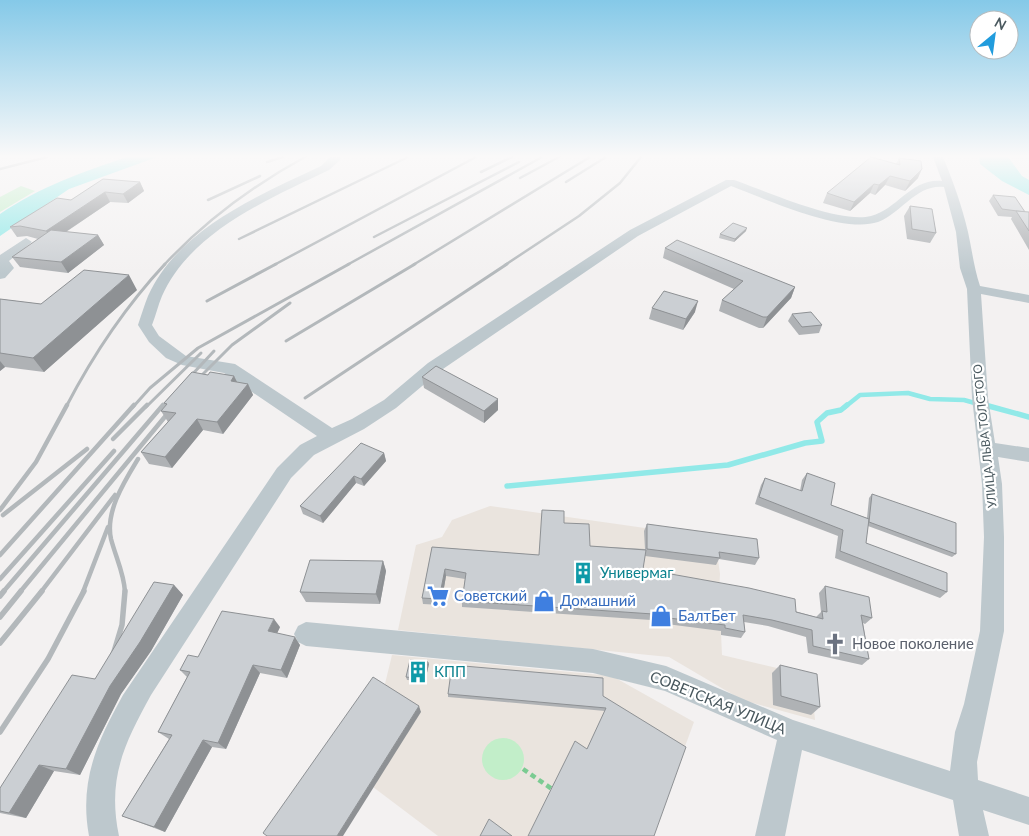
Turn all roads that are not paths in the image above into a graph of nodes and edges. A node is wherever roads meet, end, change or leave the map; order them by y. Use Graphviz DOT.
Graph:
graph roads {
  1 [pos="271,196"];
  2 [pos="704,196"];
  3 [pos="772,196"];
  4 [pos="911,196"];
  5 [pos="952,196"];
  6 [pos="26,242"];
  7 [pos="0,275"];
  8 [pos="974,289"];
  9 [pos="1029,299"];
  10 [pos="331,436"];
  11 [pos="989,449"];
  12 [pos="1029,455"];
  13 [pos="306,634"];
  14 [pos="792,733"];
  15 [pos="965,790"];
  16 [pos="1029,811"];
  17 [pos="104,836"];
  18 [pos="770,836"];
  19 [pos="974,836"];
  1 -- 10 [label="street"];
  2 -- 10 [label="street"];
  3 -- 4 [label="street"];
  5 -- 8 [label="street, УЛИЦА ЛЬВА ТОЛСТОГО"];
  6 -- 7 [label="street"];
  8 -- 9 [label="street"];
  8 -- 11 [label="street, УЛИЦА ЛЬВА ТОЛСТОГО"];
  10 -- 17 [label="street"];
  11 -- 12 [label="street"];
  11 -- 15 [label="street, УЛИЦА ЛЬВА ТОЛСТОГО"];
  13 -- 14 [label="street, СОВЕТСКАЯ УЛИЦА"];
  14 -- 15 [label="street, СОВЕТСКАЯ УЛИЦА"];
  14 -- 18 [label="street"];
  15 -- 16 [label="street, СОВЕТСКАЯ УЛИЦА"];
  15 -- 19 [label="street, УЛИЦА ЛЬВА ТОЛСТОГО"];
}
